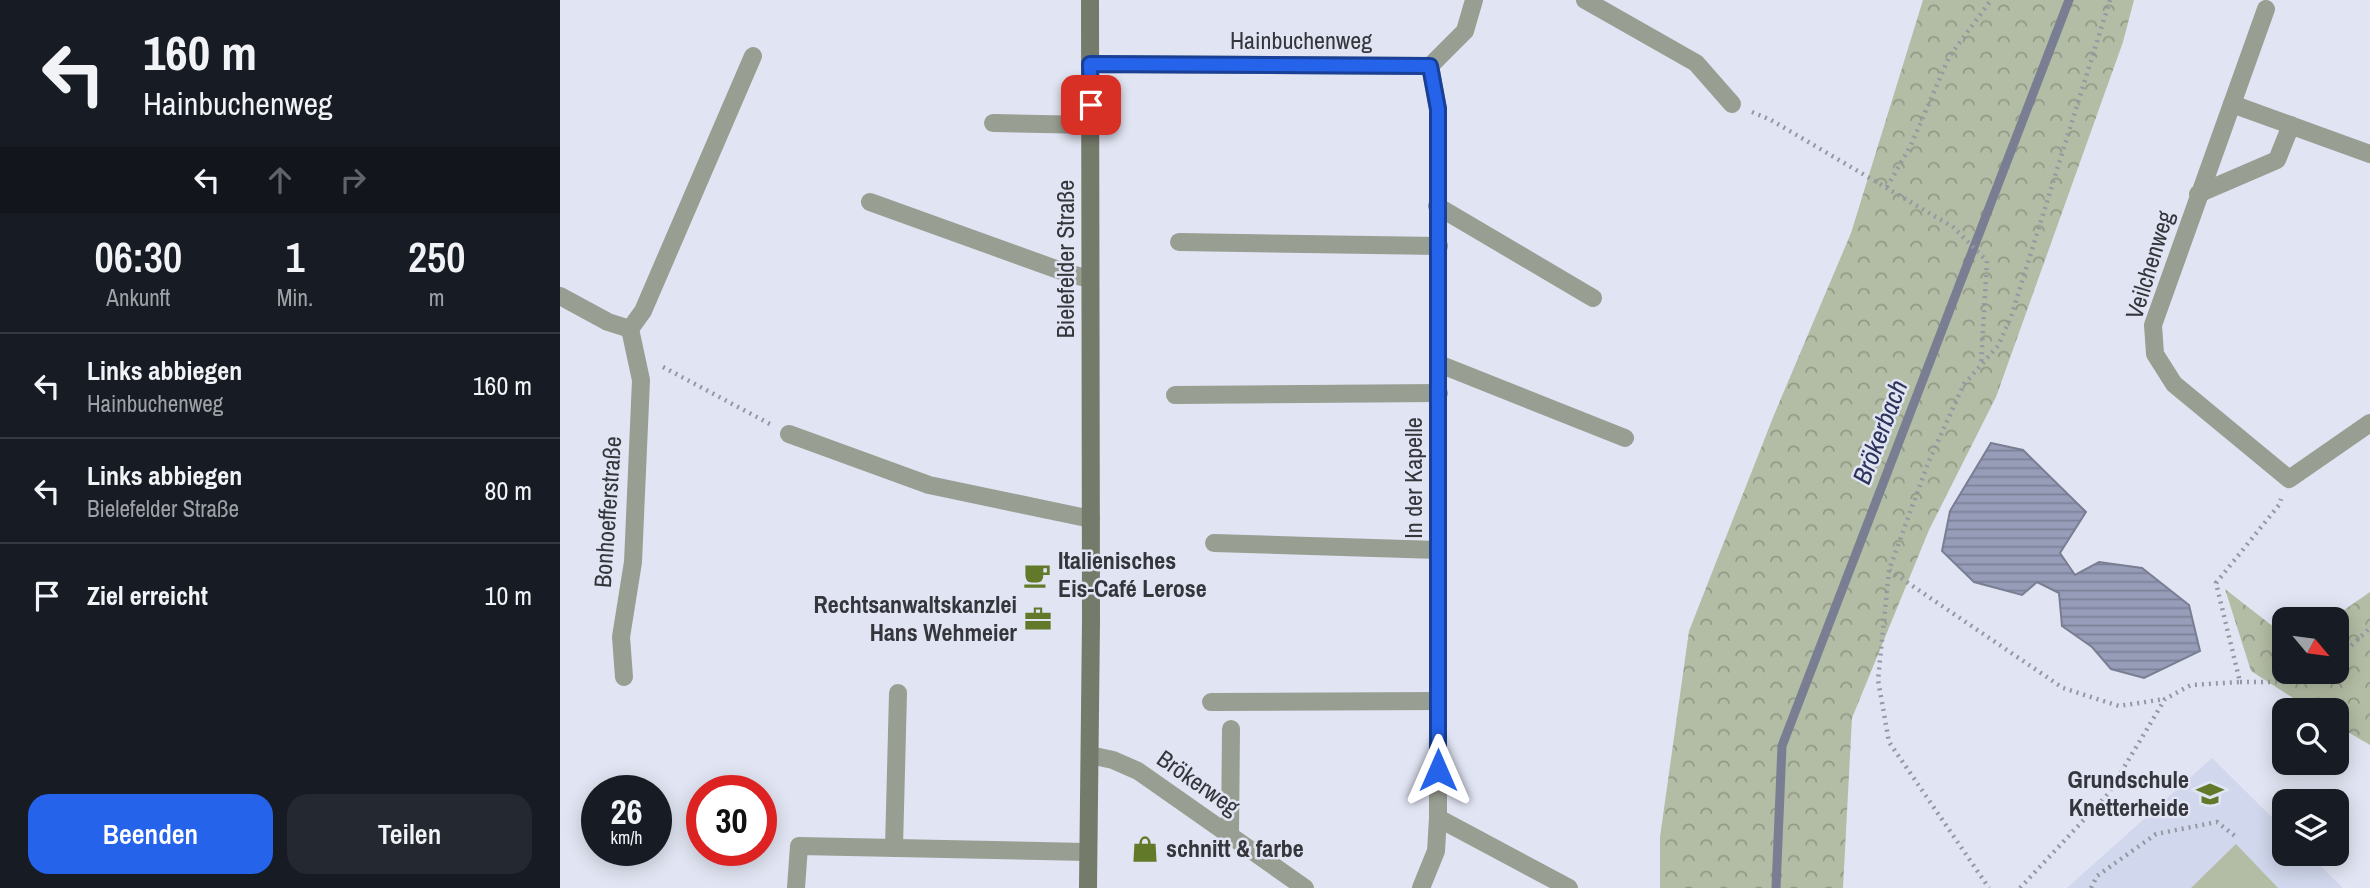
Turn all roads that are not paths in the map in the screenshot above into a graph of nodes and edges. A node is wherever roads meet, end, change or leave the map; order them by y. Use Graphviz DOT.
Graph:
graph roads {
  1 [pos="1090,0"];
  2 [pos="1474,0"];
  3 [pos="1585,0"];
  4 [pos="2266,9"];
  5 [pos="753,56"];
  6 [pos="1090,64"];
  7 [pos="1430,66"];
  8 [pos="1732,104"];
  9 [pos="2232,104"];
  10 [pos="993,123"];
  11 [pos="1091,125"];
  12 [pos="2291,125"];
  13 [pos="2370,154"];
  14 [pos="2199,194"];
  15 [pos="870,202"];
  16 [pos="1437,206"];
  17 [pos="1179,242"];
  18 [pos="1439,246"];
  19 [pos="1090,279"];
  20 [pos="560,296"];
  21 [pos="1593,298"];
  22 [pos="629,329"];
  23 [pos="1438,364"];
  24 [pos="1438,393"];
  25 [pos="1175,395"];
  26 [pos="2370,423"];
  27 [pos="789,434"];
  28 [pos="1625,438"];
  29 [pos="1091,519"];
  30 [pos="1214,543"];
  31 [pos="1438,550"];
  32 [pos="624,677"];
  33 [pos="898,693"];
  34 [pos="1438,701"];
  35 [pos="1211,702"];
  36 [pos="1231,729"];
  37 [pos="1090,755"];
  38 [pos="1438,818"];
  39 [pos="1230,835"];
  40 [pos="894,848"];
  41 [pos="1087,852"];
  42 [pos="796,888"];
  43 [pos="1088,888"];
  44 [pos="1306,888"];
  45 [pos="1421,888"];
  46 [pos="1569,888"];
  1 -- 6 [label="main road, Bielefelder Straße"];
  2 -- 7 [label="street"];
  3 -- 8 [label="street"];
  4 -- 9 [label="street, Veilchenweg"];
  5 -- 22 [label="street"];
  6 -- 7 [label="street, Hainbuchenweg"];
  6 -- 11 [label="main road, Bielefelder Straße"];
  7 -- 16 [label="street, In der Kapelle"];
  9 -- 12 [label="street"];
  9 -- 14 [label="street, Veilchenweg"];
  10 -- 11 [label="street"];
  11 -- 19 [label="main road, Bielefelder Straße"];
  12 -- 13 [label="street"];
  12 -- 14 [label="street"];
  14 -- 26 [label="street, Veilchenweg"];
  15 -- 19 [label="street"];
  16 -- 18 [label="street, In der Kapelle"];
  16 -- 21 [label="street"];
  17 -- 18 [label="street"];
  18 -- 23 [label="street, In der Kapelle"];
  19 -- 29 [label="main road, Bielefelder Straße"];
  20 -- 22 [label="street"];
  22 -- 32 [label="street, Bonhoefferstraße"];
  23 -- 24 [label="street, In der Kapelle"];
  23 -- 28 [label="street"];
  24 -- 25 [label="street"];
  24 -- 31 [label="street, In der Kapelle"];
  27 -- 29 [label="street"];
  29 -- 37 [label="main road, Bielefelder Straße"];
  30 -- 31 [label="street"];
  31 -- 34 [label="street, In der Kapelle"];
  33 -- 40 [label="street"];
  34 -- 35 [label="street"];
  34 -- 38 [label="street, In der Kapelle"];
  36 -- 39 [label="street"];
  37 -- 39 [label="street, Brökerweg"];
  37 -- 41 [label="main road, Bielefelder Straße"];
  38 -- 45 [label="street, In der Kapelle"];
  38 -- 46 [label="street"];
  39 -- 44 [label="street, Brökerweg"];
  40 -- 41 [label="street"];
  40 -- 42 [label="street"];
  41 -- 43 [label="main road, Bielefelder Straße"];
}
